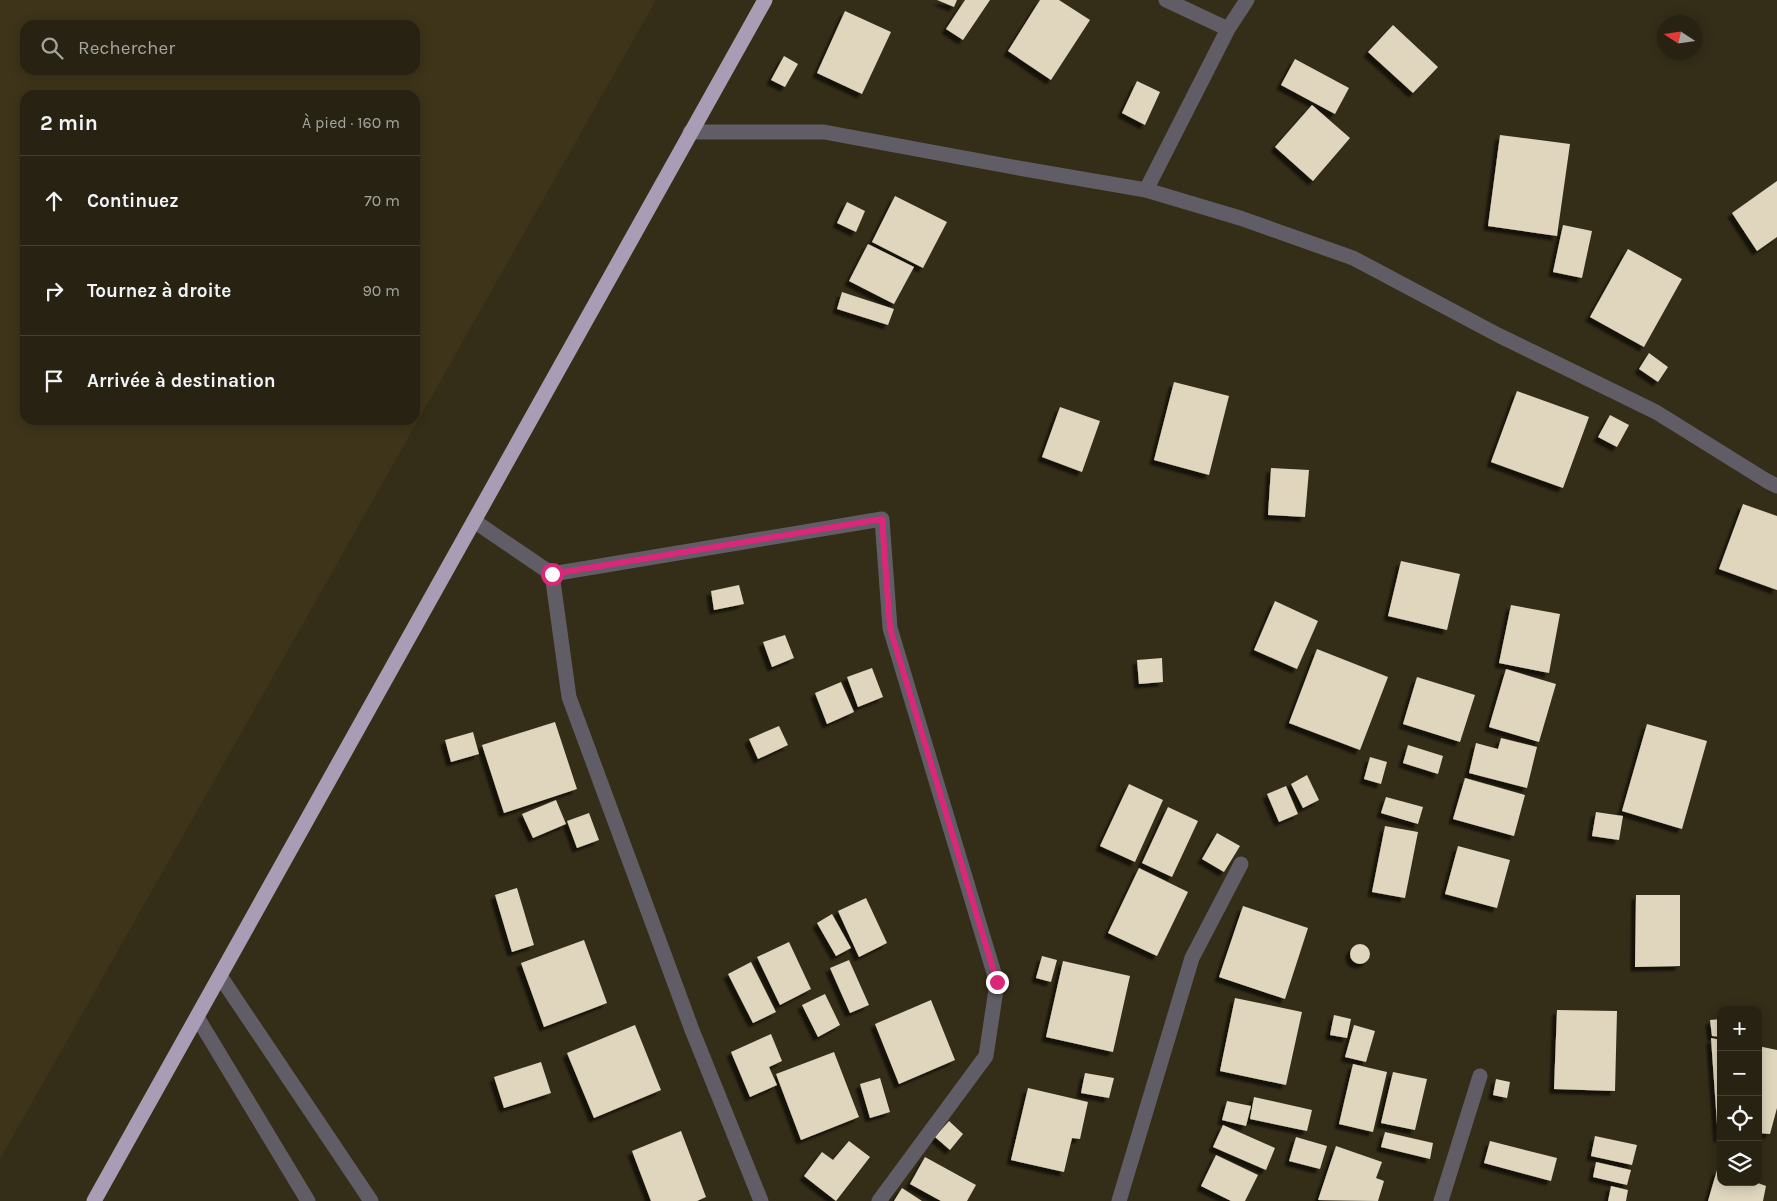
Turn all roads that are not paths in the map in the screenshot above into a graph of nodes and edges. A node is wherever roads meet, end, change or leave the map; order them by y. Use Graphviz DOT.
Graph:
graph roads {
  1 [pos="765,0"];
  2 [pos="1166,0"];
  3 [pos="1247,0"];
  4 [pos="1228,29"];
  5 [pos="690,132"];
  6 [pos="1146,190"];
  7 [pos="1777,486"];
  8 [pos="474,521"];
  9 [pos="552,574"];
  10 [pos="1241,864"];
  11 [pos="220,976"];
  12 [pos="196,1017"];
  13 [pos="1480,1076"];
  14 [pos="94,1201"];
  15 [pos="308,1201"];
  16 [pos="371,1201"];
  17 [pos="761,1201"];
  18 [pos="879,1201"];
  19 [pos="1119,1201"];
  20 [pos="1441,1201"];
  1 -- 5 [label="highway"];
  2 -- 4 [label="street"];
  3 -- 4 [label="street"];
  4 -- 6 [label="street"];
  5 -- 6 [label="street"];
  5 -- 8 [label="highway"];
  6 -- 7 [label="street"];
  8 -- 9 [label="street"];
  8 -- 11 [label="highway"];
  9 -- 17 [label="street"];
  9 -- 18 [label="street"];
  10 -- 19 [label="street"];
  11 -- 12 [label="highway"];
  11 -- 16 [label="street"];
  12 -- 14 [label="highway"];
  12 -- 15 [label="street"];
  13 -- 20 [label="street"];
}
